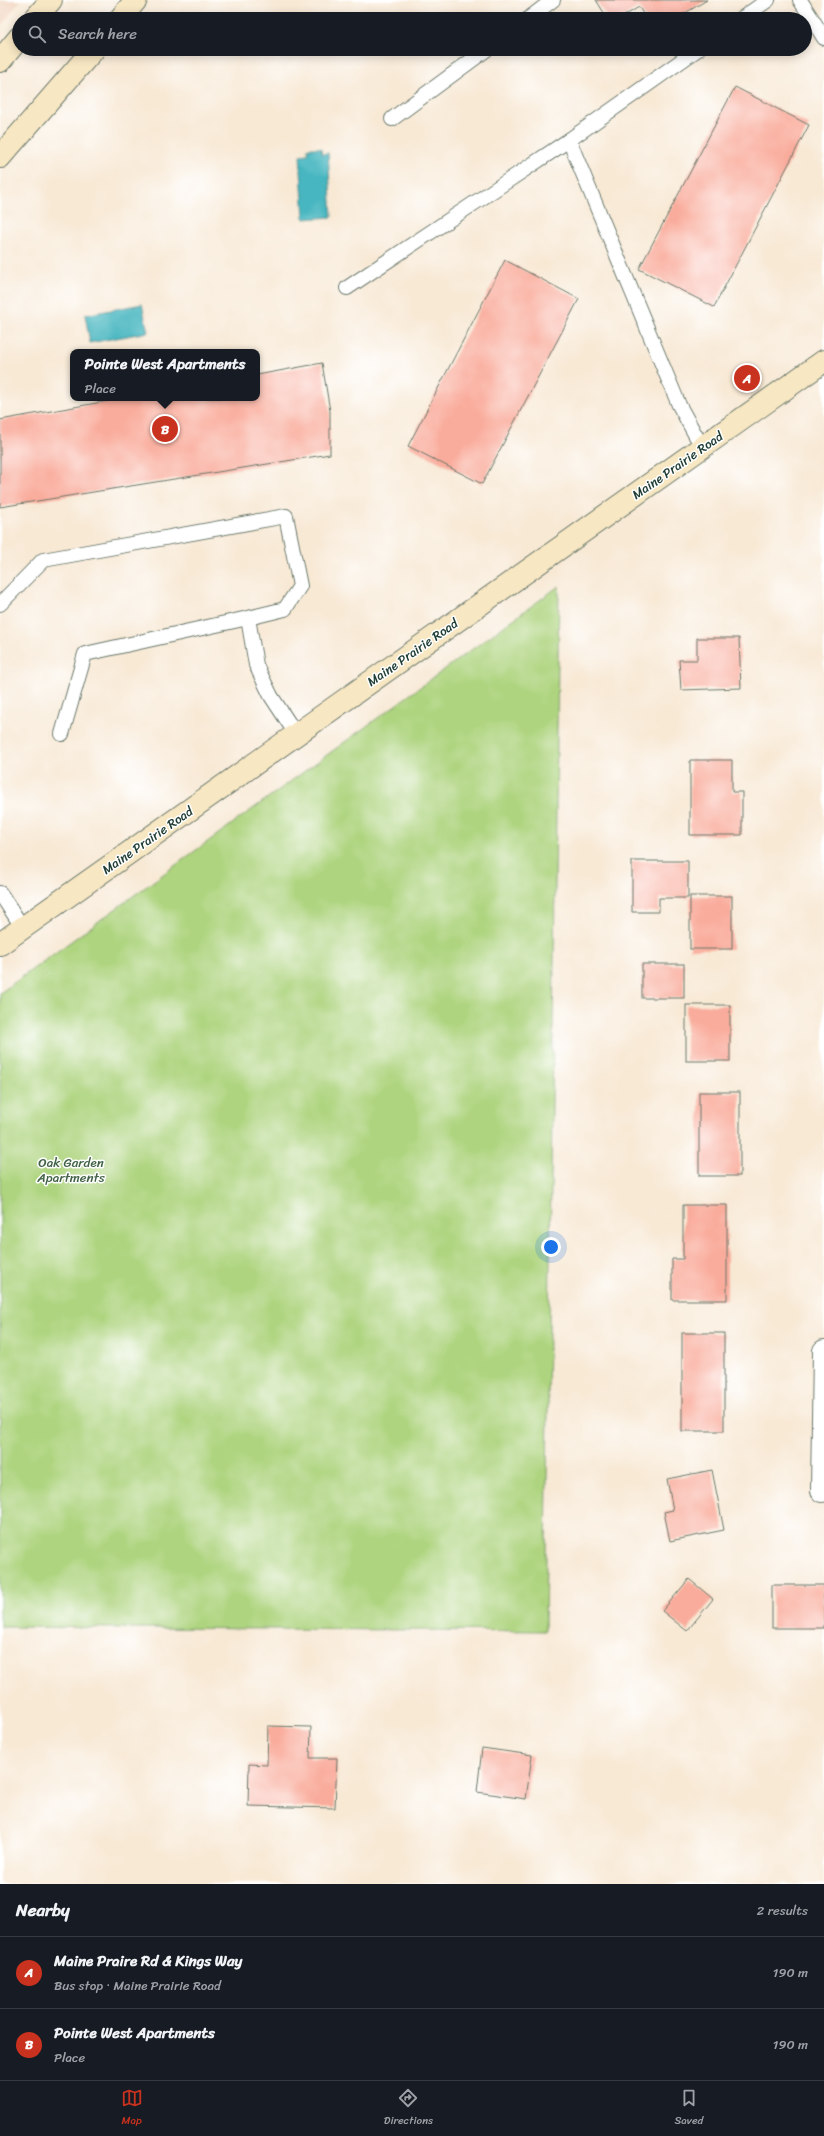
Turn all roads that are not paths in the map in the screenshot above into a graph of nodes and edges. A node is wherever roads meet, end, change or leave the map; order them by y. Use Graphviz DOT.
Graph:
graph roads {
  1 [pos="51,0"];
  2 [pos="136,0"];
  3 [pos="553,0"];
  4 [pos="768,0"];
  5 [pos="800,0"];
  6 [pos="41,12"];
  7 [pos="126,12"];
  8 [pos="537,12"];
  9 [pos="751,12"];
  10 [pos="808,12"];
  11 [pos="812,19"];
  12 [pos="824,38"];
  13 [pos="12,46"];
  14 [pos="88,56"];
  15 [pos="478,56"];
  16 [pos="688,56"];
  17 [pos="0,61"];
  18 [pos="392,119"];
  19 [pos="569,140"];
  20 [pos="0,157"];
  21 [pos="347,288"];
  22 [pos="824,361"];
  23 [pos="702,447"];
  24 [pos="0,604"];
  25 [pos="248,618"];
  26 [pos="62,734"];
  27 [pos="296,734"];
  28 [pos="0,893"];
  29 [pos="23,928"];
  30 [pos="0,944"];
  31 [pos="824,1351"];
  32 [pos="822,1490"];
  1 -- 6 [label="street"];
  2 -- 7 [label="street"];
  3 -- 8 [label="lane"];
  4 -- 9 [label="lane"];
  5 -- 10 [label="lane"];
  11 -- 12 [label="lane"];
  13 -- 17 [label="street"];
  14 -- 20 [label="street"];
  15 -- 18 [label="lane"];
  16 -- 19 [label="lane"];
  19 -- 21 [label="lane"];
  19 -- 23 [label="lane"];
  22 -- 23 [label="street, Maine Prairie Road"];
  23 -- 27 [label="street, Maine Prairie Road"];
  24 -- 25 [label="lane"];
  25 -- 26 [label="lane"];
  25 -- 27 [label="lane"];
  27 -- 29 [label="street, Maine Prairie Road"];
  28 -- 29 [label="lane"];
  29 -- 30 [label="street, Maine Prairie Road"];
  31 -- 32 [label="street"];
}
